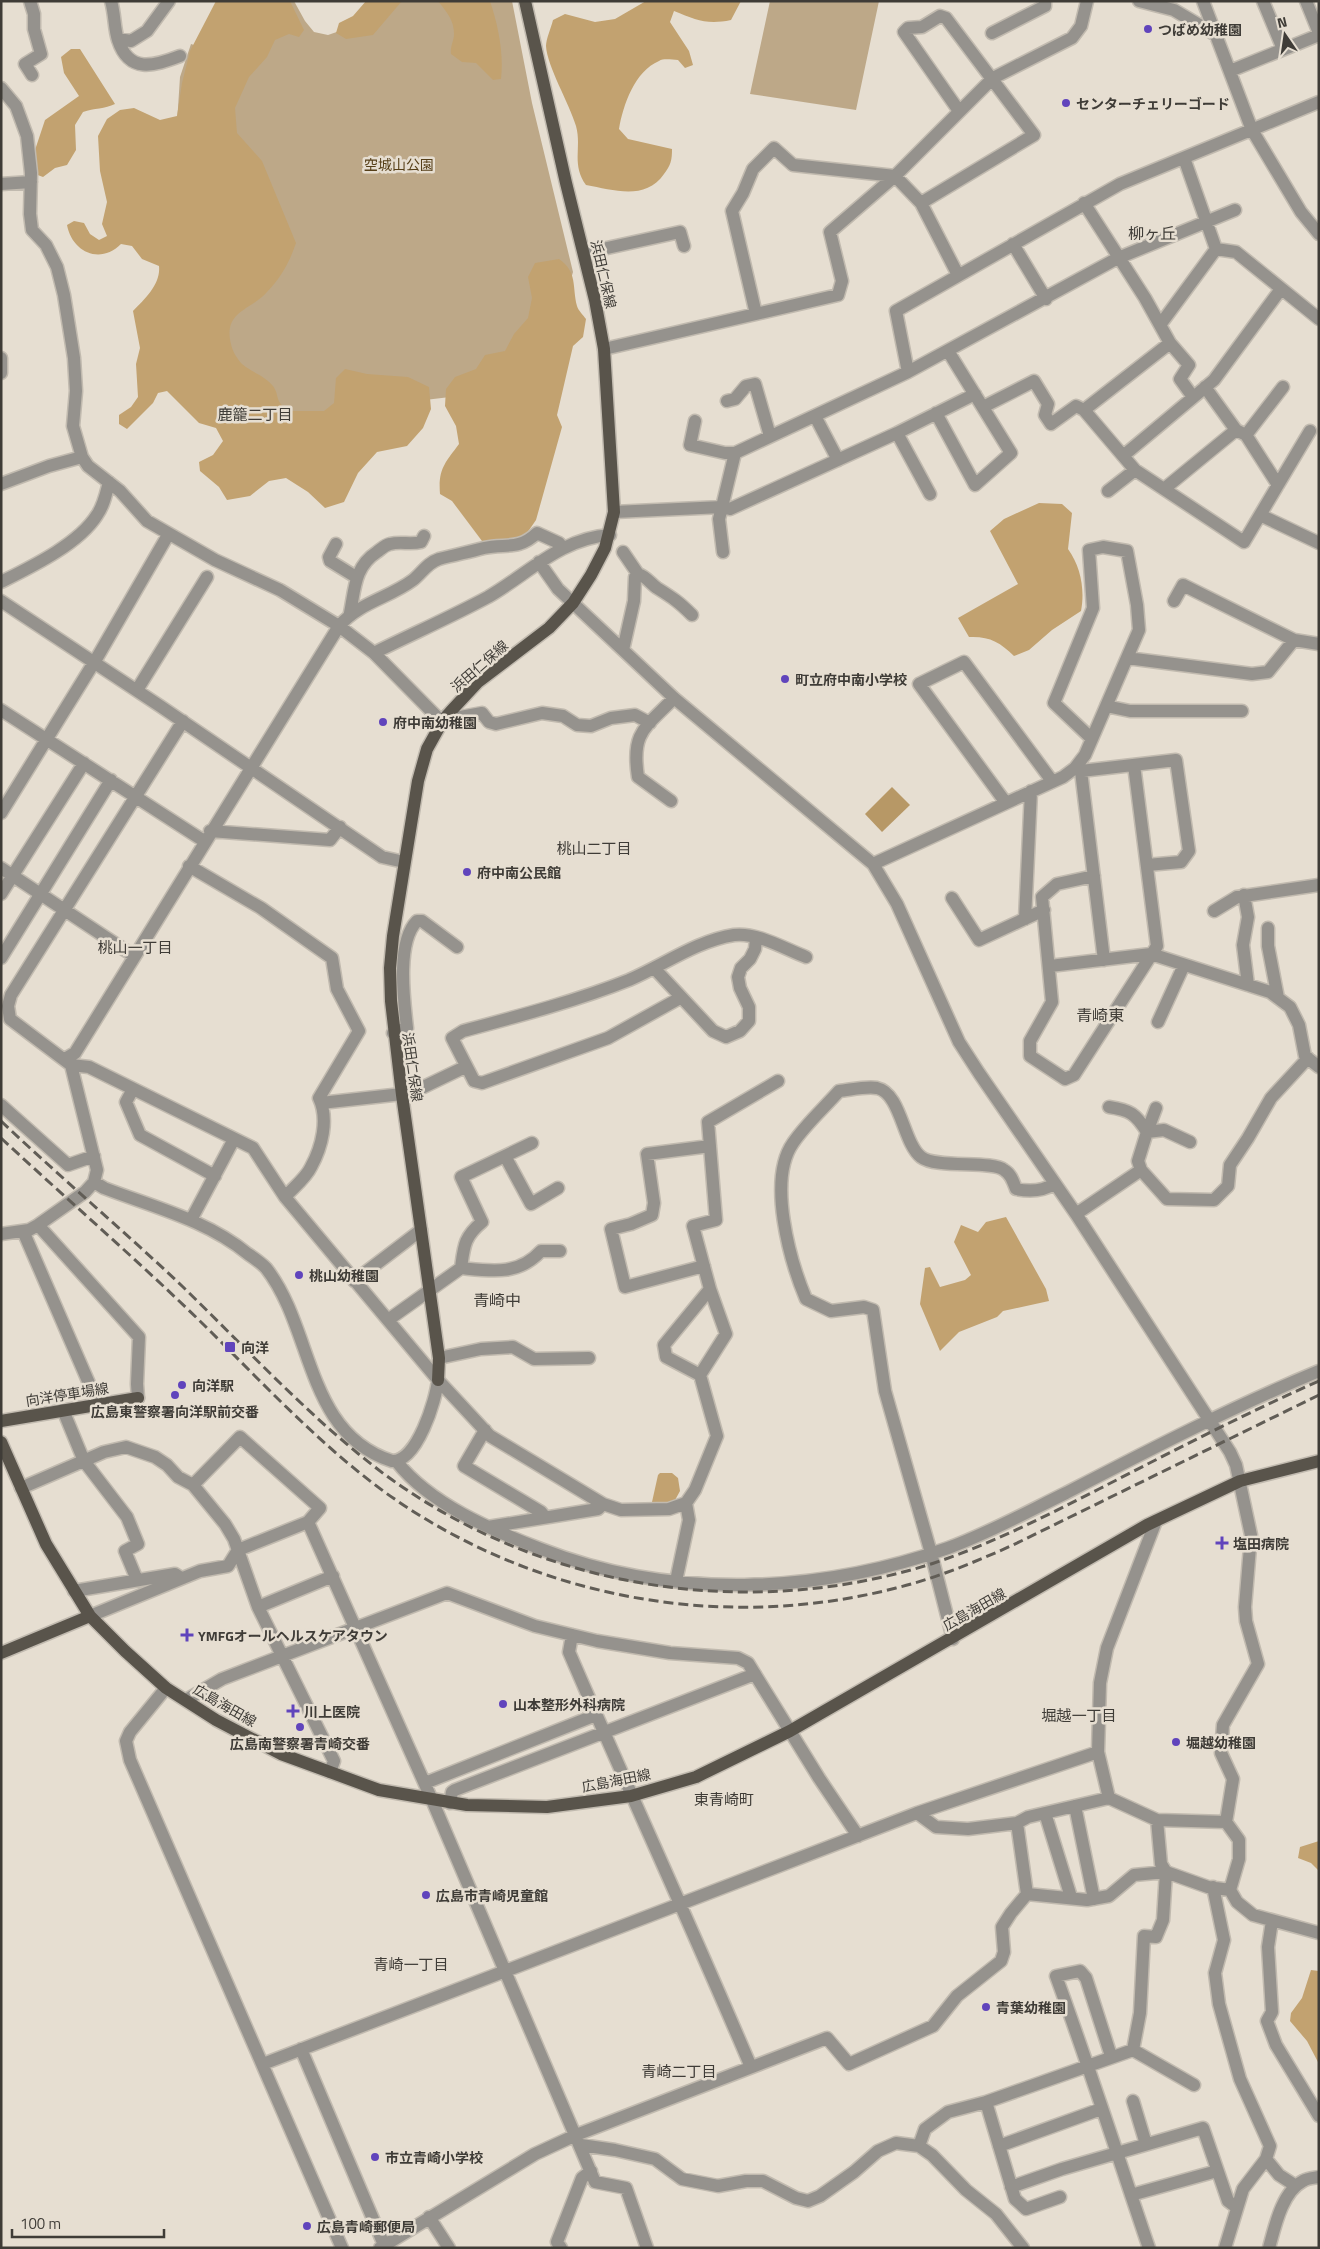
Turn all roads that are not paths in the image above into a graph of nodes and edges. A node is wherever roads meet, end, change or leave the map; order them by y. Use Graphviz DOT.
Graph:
graph roads {
  1 [pos="30,1"];
  2 [pos="111,1"];
  3 [pos="169,1"];
  4 [pos="525,1"];
  5 [pos="1045,1"];
  6 [pos="1087,1"];
  7 [pos="1139,1"];
  8 [pos="1203,1"];
  9 [pos="1263,1"];
  10 [pos="1306,1"];
  11 [pos="992,33"];
  12 [pos="1319,34"];
  13 [pos="1216,35"];
  14 [pos="118,39"];
  15 [pos="1283,49"];
  16 [pos="180,56"];
  17 [pos="1230,71"];
  18 [pos="32,75"];
  19 [pos="993,78"];
  20 [pos="1,88"];
  21 [pos="1319,102"];
  22 [pos="959,111"];
  23 [pos="1252,130"];
  24 [pos="1184,158"];
  25 [pos="895,176"];
  26 [pos="30,182"];
  27 [pos="1,184"];
  28 [pos="921,203"];
  29 [pos="1084,203"];
  30 [pos="1235,210"];
  31 [pos="1207,221"];
  32 [pos="1319,234"];
  33 [pos="1013,244"];
  34 [pos="684,246"];
  35 [pos="1216,249"];
  36 [pos="584,253"];
  37 [pos="1118,258"];
  38 [pos="958,275"];
  39 [pos="1281,289"];
  40 [pos="1046,299"];
  41 [pos="756,314"];
  42 [pos="1319,319"];
  43 [pos="1160,324"];
  44 [pos="1170,343"];
  45 [pos="604,349"];
  46 [pos="948,351"];
  47 [pos="1,358"];
  48 [pos="908,372"];
  49 [pos="1,373"];
  50 [pos="1205,387"];
  51 [pos="1283,387"];
  52 [pos="975,394"];
  53 [pos="1193,397"];
  54 [pos="727,401"];
  55 [pos="983,407"];
  56 [pos="1084,410"];
  57 [pos="936,413"];
  58 [pos="815,416"];
  59 [pos="695,422"];
  60 [pos="1310,431"];
  61 [pos="897,433"];
  62 [pos="1241,433"];
  63 [pos="770,436"];
  64 [pos="735,453"];
  65 [pos="1123,456"];
  66 [pos="82,457"];
  67 [pos="838,460"];
  68 [pos="1135,470"];
  69 [pos="109,482"];
  70 [pos="1,484"];
  71 [pos="1278,485"];
  72 [pos="1164,489"];
  73 [pos="1108,491"];
  74 [pos="930,494"];
  75 [pos="722,506"];
  76 [pos="614,512"];
  77 [pos="1260,515"];
  78 [pos="168,535"];
  79 [pos="610,535"];
  80 [pos="424,536"];
  81 [pos="1319,543"];
  82 [pos="336,544"];
  83 [pos="563,548"];
  84 [pos="623,552"];
  85 [pos="723,552"];
  86 [pos="539,562"];
  87 [pos="638,574"];
  88 [pos="356,576"];
  89 [pos="207,577"];
  90 [pos="1,582"];
  91 [pos="1,601"];
  92 [pos="1174,601"];
  93 [pos="573,603"];
  94 [pos="350,613"];
  95 [pos="692,615"];
  96 [pos="339,626"];
  97 [pos="1294,640"];
  98 [pos="1319,644"];
  99 [pos="623,650"];
  100 [pos="374,653"];
  101 [pos="1127,658"];
  102 [pos="93,663"];
  103 [pos="137,690"];
  104 [pos="674,698"];
  105 [pos="1106,706"];
  106 [pos="1,710"];
  107 [pos="1242,711"];
  108 [pos="445,719"];
  109 [pos="183,721"];
  110 [pos="650,723"];
  111 [pos="47,739"];
  112 [pos="1092,739"];
  113 [pos="84,763"];
  114 [pos="1134,765"];
  115 [pos="250,767"];
  116 [pos="1078,769"];
  117 [pos="111,780"];
  118 [pos="1052,781"];
  119 [pos="1031,791"];
  120 [pos="136,796"];
  121 [pos="671,801"];
  122 [pos="1006,803"];
  123 [pos="1,813"];
  124 [pos="340,828"];
  125 [pos="207,836"];
  126 [pos="404,862"];
  127 [pos="873,864"];
  128 [pos="1147,865"];
  129 [pos="189,866"];
  130 [pos="1,868"];
  131 [pos="13,876"];
  132 [pos="1094,876"];
  133 [pos="1319,884"];
  134 [pos="1,894"];
  135 [pos="40,894"];
  136 [pos="1244,895"];
  137 [pos="952,898"];
  138 [pos="1044,910"];
  139 [pos="64,911"];
  140 [pos="1214,912"];
  141 [pos="1025,919"];
  142 [pos="1268,928"];
  143 [pos="756,938"];
  144 [pos="457,947"];
  145 [pos="1151,954"];
  146 [pos="134,956"];
  147 [pos="806,956"];
  148 [pos="1,958"];
  149 [pos="1104,960"];
  150 [pos="1184,965"];
  151 [pos="1050,966"];
  152 [pos="654,968"];
  153 [pos="1248,986"];
  154 [pos="680,998"];
  155 [pos="1278,998"];
  156 [pos="4,1014"];
  157 [pos="1158,1022"];
  158 [pos="393,1033"];
  159 [pos="1308,1058"];
  160 [pos="68,1062"];
  161 [pos="465,1067"];
  162 [pos="1319,1067"];
  163 [pos="778,1081"];
  164 [pos="133,1089"];
  165 [pos="402,1095"];
  166 [pos="321,1103"];
  167 [pos="1,1105"];
  168 [pos="1109,1107"];
  169 [pos="1156,1108"];
  170 [pos="1147,1132"];
  171 [pos="234,1139"];
  172 [pos="1190,1142"];
  173 [pos="532,1143"];
  174 [pos="710,1146"];
  175 [pos="94,1156"];
  176 [pos="505,1156"];
  177 [pos="1141,1170"];
  178 [pos="215,1176"];
  179 [pos="94,1182"];
  180 [pos="1054,1184"];
  181 [pos="558,1188"];
  182 [pos="285,1197"];
  183 [pos="1076,1214"];
  184 [pos="191,1220"];
  185 [pos="38,1225"];
  186 [pos="421,1230"];
  187 [pos="22,1231"];
  188 [pos="1,1234"];
  189 [pos="560,1251"];
  190 [pos="704,1266"];
  191 [pos="461,1268"];
  192 [pos="354,1281"];
  193 [pos="710,1288"];
  194 [pos="430,1291"];
  195 [pos="388,1320"];
  196 [pos="439,1358"];
  197 [pos="589,1358"];
  198 [pos="1319,1371"];
  199 [pos="700,1375"];
  200 [pos="438,1380"];
  201 [pos="138,1398"];
  202 [pos="98,1404"];
  203 [pos="63,1410"];
  204 [pos="1,1421"];
  205 [pos="1209,1421"];
  206 [pos="485,1430"];
  207 [pos="1,1442"];
  208 [pos="84,1461"];
  209 [pos="1319,1461"];
  210 [pos="397,1462"];
  211 [pos="1240,1481"];
  212 [pos="193,1485"];
  213 [pos="21,1488"];
  214 [pos="686,1502"];
  215 [pos="603,1504"];
  216 [pos="545,1517"];
  217 [pos="1156,1521"];
  218 [pos="308,1522"];
  219 [pos="488,1527"];
  220 [pos="238,1550"];
  221 [pos="931,1553"];
  222 [pos="333,1576"];
  223 [pos="181,1579"];
  224 [pos="137,1580"];
  225 [pos="676,1581"];
  226 [pos="74,1591"];
  227 [pos="258,1607"];
  228 [pos="90,1616"];
  229 [pos="356,1628"];
  230 [pos="572,1635"];
  231 [pos="953,1639"];
  232 [pos="1,1654"];
  233 [pos="281,1656"];
  234 [pos="755,1674"];
  235 [pos="166,1688"];
  236 [pos="186,1700"];
  237 [pos="596,1715"];
  238 [pos="790,1731"];
  239 [pos="604,1732"];
  240 [pos="1098,1752"];
  241 [pos="330,1772"];
  242 [pos="424,1783"];
  243 [pos="631,1796"];
  244 [pos="1108,1798"];
  245 [pos="432,1800"];
  246 [pos="450,1803"];
  247 [pos="1075,1806"];
  248 [pos="917,1812"];
  249 [pos="1045,1813"];
  250 [pos="1157,1820"];
  251 [pos="1226,1822"];
  252 [pos="1017,1824"];
  253 [pos="858,1836"];
  254 [pos="1166,1872"];
  255 [pos="1213,1887"];
  256 [pos="1230,1890"];
  257 [pos="1027,1894"];
  258 [pos="1071,1898"];
  259 [pos="1094,1899"];
  260 [pos="681,1903"];
  261 [pos="1272,1921"];
  262 [pos="1319,1933"];
  263 [pos="506,1970"];
  264 [pos="302,2049"];
  265 [pos="1133,2050"];
  266 [pos="1111,2056"];
  267 [pos="262,2064"];
  268 [pos="1089,2066"];
  269 [pos="751,2067"];
  270 [pos="1194,2085"];
  271 [pos="1133,2101"];
  272 [pos="986,2102"];
  273 [pos="1102,2109"];
  274 [pos="1319,2116"];
  275 [pos="578,2140"];
  276 [pos="1146,2144"];
  277 [pos="918,2146"];
  278 [pos="999,2146"];
  279 [pos="1116,2152"];
  280 [pos="1266,2159"];
  281 [pos="591,2171"];
  282 [pos="1217,2171"];
  283 [pos="1319,2176"];
  284 [pos="1296,2186"];
  285 [pos="1011,2187"];
  286 [pos="1131,2195"];
  287 [pos="1060,2197"];
  288 [pos="1236,2207"];
  289 [pos="429,2217"];
  290 [pos="382,2246"];
  291 [pos="645,2247"];
  292 [pos="342,2248"];
  293 [pos="449,2248"];
  294 [pos="560,2248"];
  295 [pos="1023,2248"];
  296 [pos="1149,2248"];
  297 [pos="1225,2248"];
  298 [pos="1269,2248"];
  1 -- 18 [label="street"];
  2 -- 14 [label="street"];
  3 -- 14 [label="street"];
  4 -- 36 [label="main road, 浜田仁保線"];
  5 -- 11 [label="street"];
  6 -- 19 [label="street"];
  7 -- 13 [label="street"];
  8 -- 13 [label="street"];
  9 -- 15 [label="street"];
  10 -- 12 [label="street"];
  12 -- 15 [label="street"];
  13 -- 17 [label="street"];
  14 -- 16 [label="street"];
  15 -- 17 [label="street"];
  17 -- 23 [label="street"];
  19 -- 22 [label="street"];
  19 -- 22 [label="street"];
  19 -- 28 [label="street"];
  20 -- 26 [label="street"];
  21 -- 23 [label="street"];
  22 -- 25 [label="street"];
  23 -- 24 [label="street"];
  23 -- 32 [label="street"];
  24 -- 29 [label="street"];
  24 -- 31 [label="street"];
  25 -- 28 [label="street"];
  25 -- 41 [label="street"];
  25 -- 41 [label="street"];
  26 -- 27 [label="street"];
  26 -- 66 [label="street"];
  28 -- 38 [label="street"];
  29 -- 33 [label="street"];
  29 -- 37 [label="street"];
  30 -- 31 [label="street"];
  31 -- 35 [label="street"];
  31 -- 37 [label="street"];
  33 -- 38 [label="street"];
  33 -- 40 [label="street"];
  34 -- 36 [label="street"];
  35 -- 39 [label="street"];
  35 -- 43 [label="street"];
  36 -- 45 [label="main road, 浜田仁保線"];
  37 -- 40 [label="street"];
  37 -- 43 [label="street"];
  38 -- 48 [label="street"];
  39 -- 42 [label="street"];
  39 -- 50 [label="street"];
  40 -- 46 [label="street"];
  41 -- 45 [label="street"];
  43 -- 44 [label="street"];
  44 -- 53 [label="street"];
  44 -- 56 [label="street"];
  45 -- 76 [label="main road, 浜田仁保線"];
  46 -- 48 [label="street"];
  46 -- 52 [label="street"];
  47 -- 49 [label="street"];
  48 -- 58 [label="street"];
  50 -- 53 [label="street"];
  50 -- 62 [label="street"];
  51 -- 62 [label="street"];
  52 -- 55 [label="street"];
  52 -- 57 [label="street"];
  53 -- 65 [label="street"];
  54 -- 63 [label="street"];
  55 -- 56 [label="street"];
  55 -- 57 [label="street"];
  56 -- 65 [label="street"];
  57 -- 61 [label="street"];
  58 -- 63 [label="street"];
  58 -- 67 [label="street"];
  59 -- 64 [label="street"];
  60 -- 71 [label="street"];
  61 -- 67 [label="street"];
  61 -- 74 [label="street"];
  62 -- 71 [label="street"];
  62 -- 72 [label="street"];
  63 -- 64 [label="street"];
  64 -- 75 [label="street"];
  65 -- 68 [label="street"];
  66 -- 69 [label="street"];
  66 -- 70 [label="street"];
  67 -- 75 [label="street"];
  68 -- 72 [label="street"];
  68 -- 73 [label="street"];
  69 -- 78 [label="street"];
  69 -- 90 [label="street"];
  71 -- 77 [label="street"];
  72 -- 77 [label="street"];
  75 -- 76 [label="street"];
  75 -- 85 [label="street"];
  76 -- 79 [label="main road, 浜田仁保線"];
  77 -- 81 [label="street"];
  78 -- 96 [label="street"];
  78 -- 102 [label="street"];
  79 -- 83 [label="street"];
  79 -- 93 [label="main road, 浜田仁保線"];
  80 -- 88 [label="street"];
  82 -- 88 [label="street"];
  83 -- 86 [label="street"];
  83 -- 94 [label="street"];
  84 -- 87 [label="street"];
  86 -- 93 [label="street"];
  86 -- 100 [label="street"];
  87 -- 95 [label="street"];
  87 -- 99 [label="street"];
  88 -- 94 [label="street"];
  89 -- 103 [label="street"];
  91 -- 102 [label="street"];
  92 -- 97 [label="street"];
  93 -- 99 [label="street"];
  93 -- 108 [label="main road, 浜田仁保線"];
  94 -- 96 [label="street"];
  96 -- 100 [label="street"];
  96 -- 115 [label="street"];
  97 -- 98 [label="street"];
  97 -- 101 [label="street"];
  99 -- 104 [label="street"];
  100 -- 108 [label="street"];
  101 -- 105 [label="street"];
  101 -- 112 [label="street"];
  102 -- 103 [label="street"];
  102 -- 111 [label="street"];
  103 -- 109 [label="street"];
  104 -- 110 [label="street"];
  104 -- 127 [label="street"];
  105 -- 107 [label="street"];
  105 -- 112 [label="street"];
  106 -- 111 [label="street"];
  108 -- 110 [label="street"];
  108 -- 126 [label="main road, 浜田仁保線"];
  109 -- 115 [label="street"];
  109 -- 120 [label="street"];
  110 -- 121 [label="street"];
  111 -- 113 [label="street"];
  111 -- 123 [label="street"];
  112 -- 116 [label="street"];
  113 -- 117 [label="street"];
  113 -- 131 [label="street"];
  114 -- 116 [label="street"];
  114 -- 128 [label="street"];
  114 -- 128 [label="street"];
  115 -- 124 [label="street"];
  115 -- 125 [label="street"];
  116 -- 118 [label="street"];
  116 -- 132 [label="street"];
  117 -- 120 [label="street"];
  117 -- 135 [label="street"];
  118 -- 119 [label="street"];
  118 -- 122 [label="street"];
  119 -- 122 [label="street"];
  119 -- 141 [label="street"];
  120 -- 125 [label="street"];
  120 -- 139 [label="street"];
  122 -- 127 [label="street"];
  124 -- 125 [label="street"];
  124 -- 126 [label="street"];
  125 -- 129 [label="street"];
  126 -- 158 [label="main road, 浜田仁保線"];
  127 -- 180 [label="street"];
  128 -- 145 [label="street"];
  129 -- 146 [label="street"];
  129 -- 166 [label="street"];
  130 -- 131 [label="street"];
  131 -- 134 [label="street"];
  131 -- 135 [label="street"];
  132 -- 138 [label="street"];
  132 -- 149 [label="street"];
  133 -- 136 [label="street"];
  135 -- 139 [label="street"];
  135 -- 148 [label="street"];
  136 -- 140 [label="street"];
  136 -- 153 [label="street"];
  137 -- 141 [label="street"];
  138 -- 141 [label="street"];
  138 -- 151 [label="street"];
  139 -- 146 [label="street"];
  139 -- 156 [label="street"];
  142 -- 155 [label="street"];
  143 -- 147 [label="street"];
  143 -- 152 [label="street"];
  143 -- 154 [label="street"];
  144 -- 158 [label="street"];
  145 -- 149 [label="street"];
  145 -- 150 [label="street"];
  145 -- 151 [label="street"];
  146 -- 160 [label="street"];
  149 -- 151 [label="street"];
  150 -- 153 [label="street"];
  150 -- 157 [label="street"];
  152 -- 154 [label="street"];
  152 -- 161 [label="street"];
  153 -- 155 [label="street"];
  154 -- 161 [label="street"];
  155 -- 159 [label="street"];
  156 -- 160 [label="street"];
  158 -- 165 [label="main road, 浜田仁保線"];
  159 -- 162 [label="street"];
  159 -- 177 [label="street"];
  160 -- 164 [label="street"];
  160 -- 175 [label="street"];
  161 -- 165 [label="street"];
  163 -- 174 [label="street"];
  164 -- 171 [label="street"];
  164 -- 178 [label="street"];
  165 -- 166 [label="street"];
  165 -- 186 [label="main road, 浜田仁保線"];
  166 -- 182 [label="street"];
  167 -- 175 [label="street"];
  168 -- 170 [label="street"];
  169 -- 170 [label="street"];
  170 -- 172 [label="street"];
  170 -- 177 [label="street"];
  171 -- 178 [label="street"];
  171 -- 182 [label="street"];
  173 -- 176 [label="street"];
  174 -- 190 [label="street"];
  174 -- 190 [label="street"];
  175 -- 179 [label="street"];
  176 -- 181 [label="street"];
  176 -- 191 [label="street"];
  177 -- 183 [label="street"];
  178 -- 184 [label="street"];
  179 -- 184 [label="street"];
  179 -- 185 [label="street"];
  180 -- 183 [label="street"];
  180 -- 221 [label="street"];
  182 -- 192 [label="street"];
  183 -- 205 [label="street"];
  184 -- 210 [label="street"];
  185 -- 187 [label="street"];
  185 -- 201 [label="street"];
  186 -- 192 [label="street"];
  186 -- 194 [label="main road, 浜田仁保線"];
  187 -- 188 [label="street"];
  187 -- 202 [label="street"];
  189 -- 191 [label="street"];
  190 -- 193 [label="street"];
  191 -- 194 [label="street"];
  192 -- 195 [label="street"];
  193 -- 199 [label="street"];
  193 -- 199 [label="street"];
  194 -- 195 [label="street"];
  194 -- 196 [label="main road, 浜田仁保線"];
  195 -- 200 [label="street"];
  196 -- 197 [label="street"];
  196 -- 200 [label="main road, 浜田仁保線"];
  198 -- 205 [label="street"];
  199 -- 214 [label="street"];
  200 -- 206 [label="street"];
  200 -- 210 [label="street"];
  201 -- 202 [label="main road, 向洋停車場線"];
  202 -- 203 [label="main road, 向洋停車場線"];
  203 -- 204 [label="main road, 向洋停車場線"];
  203 -- 208 [label="street"];
  205 -- 211 [label="street"];
  205 -- 221 [label="street"];
  206 -- 215 [label="street"];
  206 -- 216 [label="street"];
  207 -- 213 [label="main road, 広島海田線"];
  208 -- 212 [label="street"];
  208 -- 213 [label="street"];
  208 -- 224 [label="street"];
  209 -- 211 [label="main road, 広島海田線"];
  210 -- 219 [label="street"];
  211 -- 217 [label="main road, 広島海田線"];
  211 -- 251 [label="street"];
  212 -- 218 [label="street"];
  212 -- 220 [label="street"];
  213 -- 226 [label="main road, 広島海田線"];
  214 -- 215 [label="street"];
  214 -- 225 [label="street"];
  215 -- 216 [label="street"];
  216 -- 219 [label="street"];
  217 -- 231 [label="main road, 広島海田線"];
  217 -- 240 [label="street"];
  218 -- 220 [label="street"];
  218 -- 222 [label="street"];
  219 -- 225 [label="street"];
  220 -- 223 [label="street"];
  220 -- 227 [label="street"];
  221 -- 225 [label="street"];
  221 -- 231 [label="street"];
  222 -- 227 [label="street"];
  222 -- 229 [label="street"];
  223 -- 224 [label="street"];
  223 -- 228 [label="street"];
  224 -- 226 [label="street"];
  226 -- 228 [label="main road, 広島海田線"];
  227 -- 233 [label="street"];
  228 -- 232 [label="main road"];
  228 -- 235 [label="main road, 広島海田線"];
  229 -- 230 [label="street"];
  229 -- 233 [label="street"];
  229 -- 242 [label="street"];
  230 -- 234 [label="street"];
  230 -- 237 [label="street"];
  231 -- 238 [label="main road, 広島海田線"];
  233 -- 236 [label="street"];
  233 -- 241 [label="street"];
  234 -- 238 [label="street"];
  234 -- 239 [label="street"];
  235 -- 236 [label="main road, 広島海田線"];
  235 -- 267 [label="street"];
  236 -- 241 [label="main road, 広島海田線"];
  237 -- 239 [label="street"];
  237 -- 242 [label="street"];
  238 -- 243 [label="main road, 広島海田線"];
  238 -- 253 [label="street"];
  239 -- 243 [label="street"];
  239 -- 246 [label="street"];
  240 -- 244 [label="street"];
  240 -- 248 [label="street"];
  241 -- 245 [label="main road, 広島海田線"];
  242 -- 245 [label="street"];
  243 -- 246 [label="main road, 広島海田線"];
  243 -- 260 [label="street"];
  244 -- 247 [label="street"];
  244 -- 250 [label="street"];
  245 -- 246 [label="main road, 広島海田線"];
  245 -- 263 [label="street"];
  247 -- 249 [label="street"];
  247 -- 259 [label="street"];
  248 -- 252 [label="street"];
  248 -- 253 [label="street"];
  249 -- 252 [label="street"];
  249 -- 258 [label="street"];
  250 -- 251 [label="street"];
  250 -- 254 [label="street"];
  251 -- 256 [label="street"];
  252 -- 257 [label="street"];
  253 -- 260 [label="street"];
  254 -- 255 [label="street"];
  254 -- 259 [label="street"];
  254 -- 265 [label="street"];
  255 -- 256 [label="street"];
  255 -- 280 [label="street"];
  256 -- 261 [label="street"];
  257 -- 258 [label="street"];
  257 -- 269 [label="street"];
  258 -- 259 [label="street"];
  260 -- 263 [label="street"];
  260 -- 269 [label="street"];
  261 -- 262 [label="street"];
  261 -- 274 [label="street"];
  263 -- 264 [label="street"];
  263 -- 275 [label="street"];
  264 -- 267 [label="street"];
  264 -- 290 [label="street"];
  265 -- 266 [label="street"];
  265 -- 270 [label="street"];
  266 -- 268 [label="street"];
  266 -- 268 [label="street"];
  267 -- 292 [label="street"];
  268 -- 272 [label="street"];
  268 -- 273 [label="street"];
  269 -- 275 [label="street"];
  271 -- 276 [label="street"];
  272 -- 277 [label="street"];
  272 -- 278 [label="street"];
  273 -- 278 [label="street"];
  273 -- 279 [label="street"];
  275 -- 277 [label="street"];
  275 -- 281 [label="street"];
  275 -- 289 [label="street"];
  276 -- 279 [label="street"];
  276 -- 282 [label="street"];
  277 -- 295 [label="street"];
  278 -- 285 [label="street"];
  279 -- 285 [label="street"];
  279 -- 286 [label="street"];
  280 -- 284 [label="street"];
  280 -- 288 [label="street"];
  281 -- 291 [label="street"];
  281 -- 294 [label="street"];
  282 -- 286 [label="street"];
  282 -- 288 [label="street"];
  283 -- 284 [label="street"];
  284 -- 298 [label="street"];
  285 -- 287 [label="street"];
  286 -- 296 [label="street"];
  288 -- 297 [label="street"];
  289 -- 290 [label="street"];
  289 -- 293 [label="street"];
}
